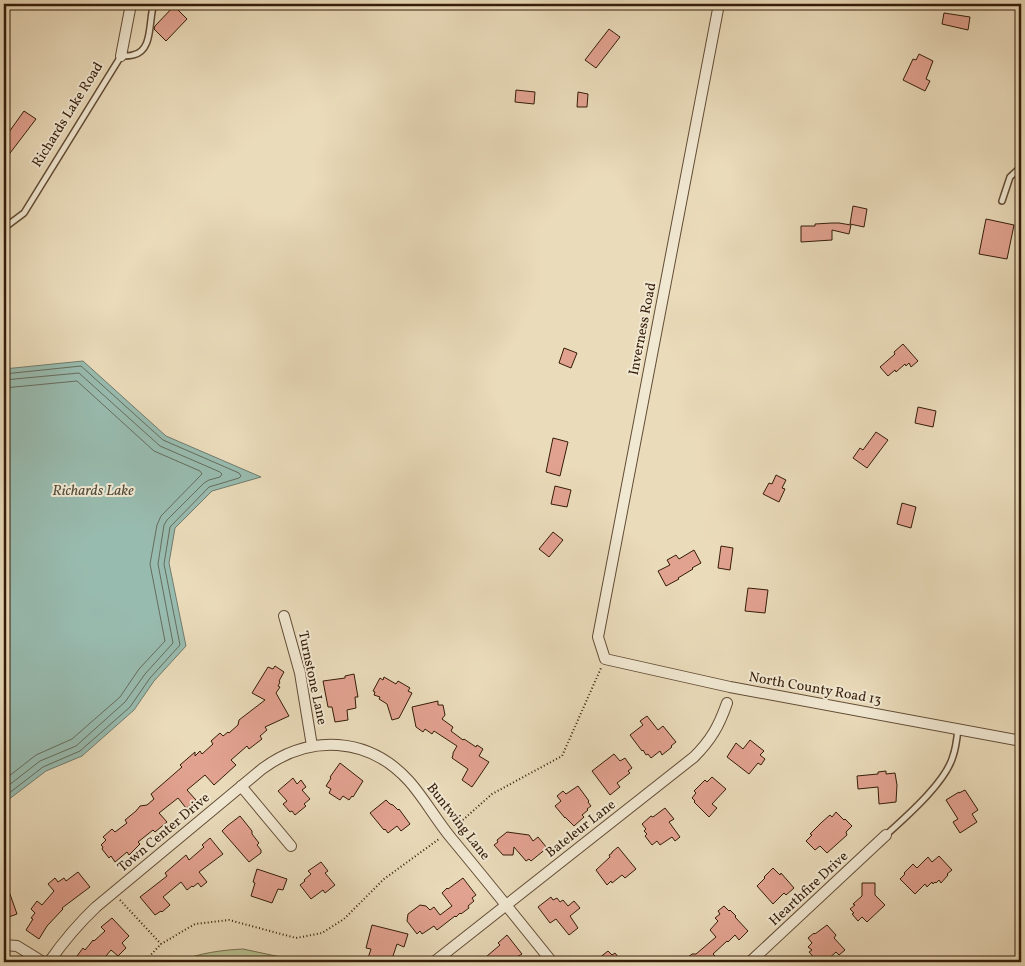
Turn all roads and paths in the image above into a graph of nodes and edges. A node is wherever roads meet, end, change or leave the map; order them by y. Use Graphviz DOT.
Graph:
graph roads {
  1 [pos="131,4"];
  2 [pos="154,4"];
  3 [pos="719,4"];
  4 [pos="121,56"];
  5 [pos="1021,167"];
  6 [pos="1002,201"];
  7 [pos="4,228"];
  8 [pos="284,616"];
  9 [pos="605,659"];
  10 [pos="727,703"];
  11 [pos="958,729"];
  12 [pos="1021,741"];
  13 [pos="312,746"];
  14 [pos="241,786"];
  15 [pos="447,834"];
  16 [pos="886,835"];
  17 [pos="291,846"];
  18 [pos="114,893"];
  19 [pos="507,905"];
  20 [pos="161,944"];
  21 [pos="4,945"];
  22 [pos="43,962"];
  23 [pos="49,962"];
  24 [pos="144,962"];
  25 [pos="434,962"];
  26 [pos="552,962"];
  27 [pos="750,962"];
  1 -- 4 [label="street, Richards Lake Road"];
  2 -- 4 [label="lane"];
  3 -- 9 [label="street, Inverness Road"];
  4 -- 7 [label="lane, Richards Lake Road"];
  5 -- 6 [label="lane"];
  8 -- 13 [label="street, Turnstone Lane"];
  9 -- 11 [label="street, North County Road 13"];
  9 -- 15 [label="path"];
  10 -- 19 [label="street, Bateleur Lane"];
  11 -- 12 [label="street, North County Road 13"];
  11 -- 16 [label="lane"];
  13 -- 14 [label="street, Town Center Drive"];
  13 -- 15 [label="street, Buntwing Lane"];
  14 -- 17 [label="street"];
  14 -- 18 [label="street, Town Center Drive"];
  15 -- 19 [label="street, Buntwing Lane"];
  15 -- 20 [label="path"];
  16 -- 27 [label="street, Hearthfire Drive"];
  18 -- 20 [label="path"];
  18 -- 23 [label="street, Town Center Drive"];
  19 -- 25 [label="street, Bateleur Lane"];
  19 -- 26 [label="street, Buntwing Lane"];
  20 -- 24 [label="path"];
  21 -- 22 [label="street"];
}
